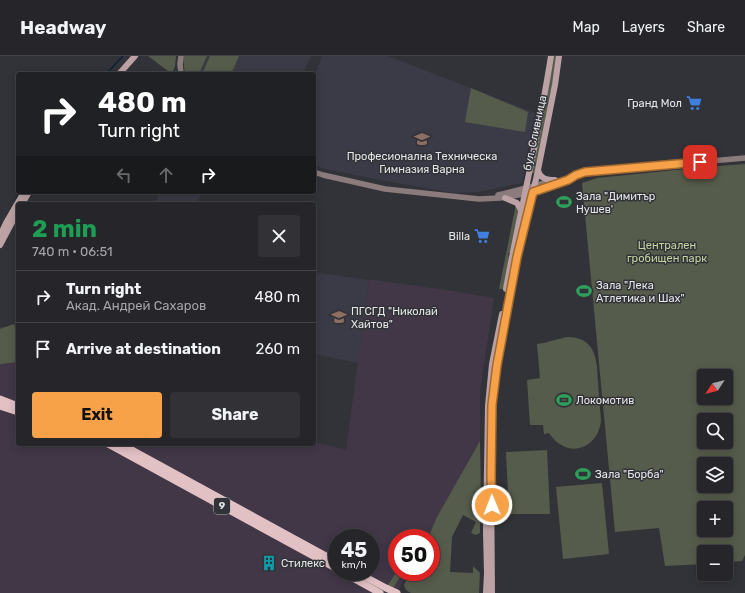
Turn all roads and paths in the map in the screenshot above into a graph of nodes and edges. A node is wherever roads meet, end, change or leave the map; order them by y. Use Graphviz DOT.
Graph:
graph roads {
  1 [pos="131,56"];
  2 [pos="135,56"];
  3 [pos="180,56"];
  4 [pos="551,56"];
  5 [pos="559,56"];
  6 [pos="117,72"];
  7 [pos="121,72"];
  8 [pos="181,72"];
  9 [pos="745,158"];
  10 [pos="538,169"];
  11 [pos="316,173"];
  12 [pos="576,175"];
  13 [pos="555,180"];
  14 [pos="534,188"];
  15 [pos="525,191"];
  16 [pos="504,198"];
  17 [pos="484,199"];
  18 [pos="16,206"];
  19 [pos="521,210"];
  20 [pos="16,215"];
  21 [pos="0,236"];
  22 [pos="0,245"];
  23 [pos="0,399"];
  24 [pos="16,405"];
  25 [pos="0,406"];
  26 [pos="16,411"];
  27 [pos="112,446"];
  28 [pos="125,446"];
  29 [pos="328,557"];
  30 [pos="328,564"];
  31 [pos="358,581"];
  32 [pos="373,581"];
  33 [pos="380,593"];
  34 [pos="397,593"];
  35 [pos="486,593"];
  36 [pos="492,593"];
  1 -- 6 [label="main road"];
  2 -- 7 [label="main road"];
  3 -- 8 [label="street"];
  4 -- 15 [label="main road, бул. Сливница"];
  5 -- 10 [label="main road, бул. Сливница"];
  9 -- 12 [label="street"];
  10 -- 13 [label="main road"];
  10 -- 14 [label="main road, бул. Сливница"];
  11 -- 17 [label="street"];
  12 -- 13 [label="street"];
  12 -- 14 [label="street"];
  13 -- 14 [label="street"];
  14 -- 15 [label="street"];
  14 -- 36 [label="main road, бул. Сливница"];
  15 -- 16 [label="street"];
  15 -- 17 [label="street"];
  15 -- 19 [label="main road, бул. Сливница"];
  16 -- 17 [label="street"];
  16 -- 19 [label="main road"];
  18 -- 21 [label="main road"];
  19 -- 35 [label="main road, бул. Сливница"];
  20 -- 22 [label="main road"];
  23 -- 24 [label="main road"];
  25 -- 26 [label="main road"];
  27 -- 30 [label="main road, 9"];
  28 -- 29 [label="main road, 9"];
  31 -- 33 [label="main road"];
  32 -- 34 [label="main road"];
}
